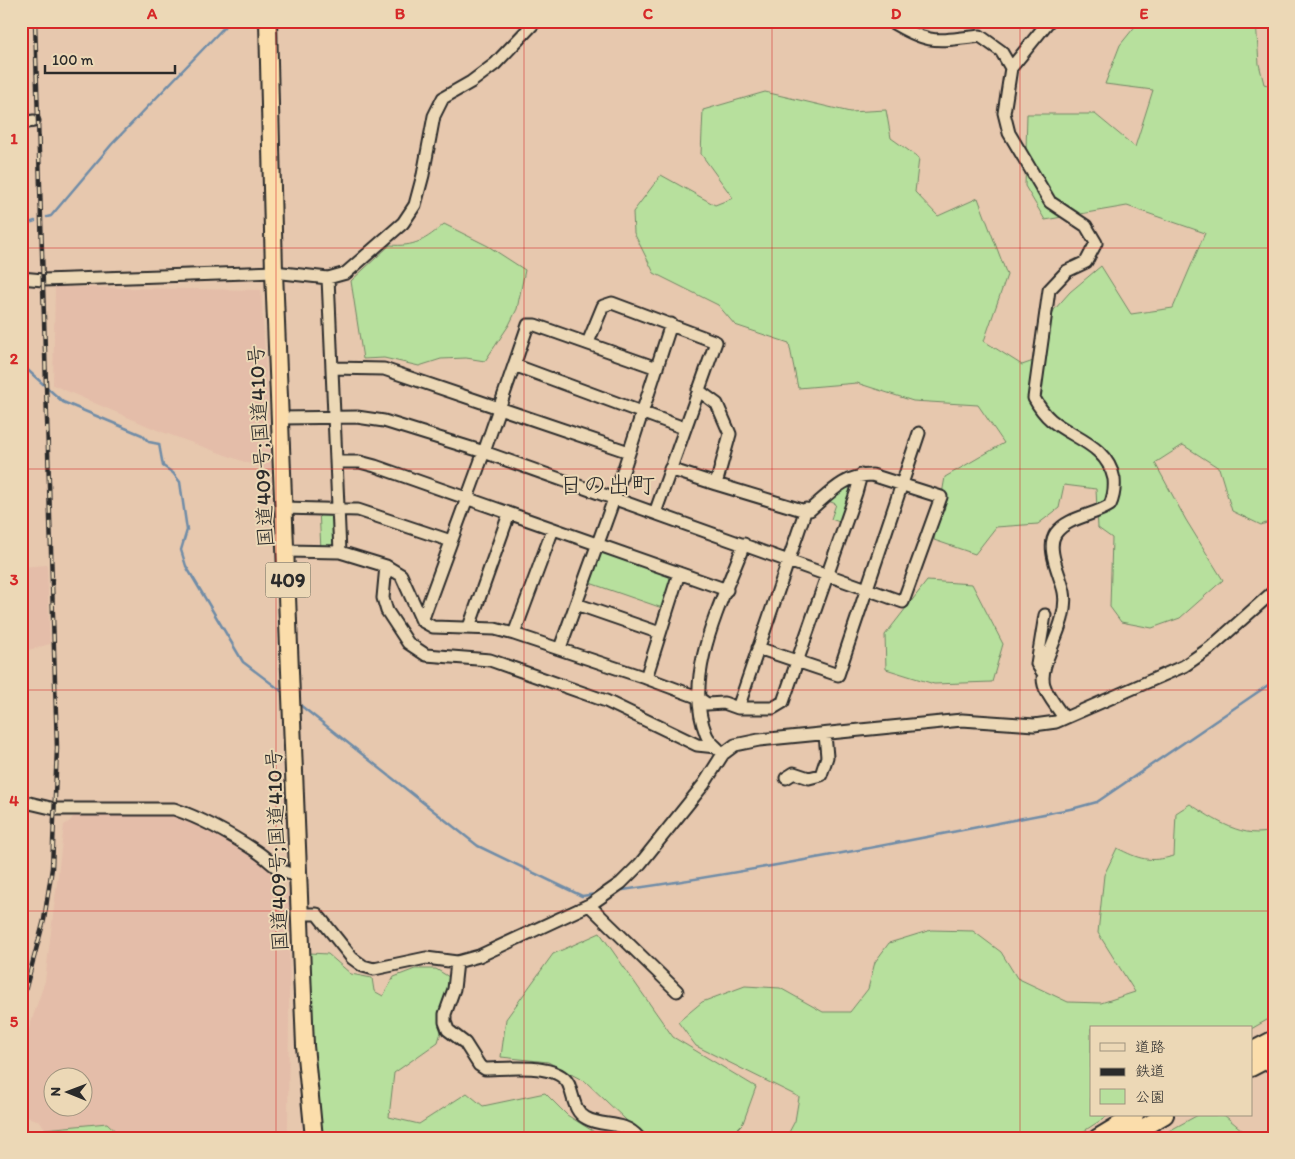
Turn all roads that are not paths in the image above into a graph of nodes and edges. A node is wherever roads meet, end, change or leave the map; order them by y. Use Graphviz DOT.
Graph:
graph roads {
  1 [pos="268,21"];
  2 [pos="536,21"];
  3 [pos="890,21"];
  4 [pos="1049,21"];
  5 [pos="1011,68"];
  6 [pos="34,122"];
  7 [pos="21,123"];
  8 [pos="274,272"];
  9 [pos="21,278"];
  10 [pos="328,278"];
  11 [pos="671,324"];
  12 [pos="586,343"];
  13 [pos="514,365"];
  14 [pos="332,368"];
  15 [pos="657,368"];
  16 [pos="698,390"];
  17 [pos="499,408"];
  18 [pos="642,412"];
  19 [pos="334,417"];
  20 [pos="280,418"];
  21 [pos="684,428"];
  22 [pos="919,433"];
  23 [pos="484,452"];
  24 [pos="629,452"];
  25 [pos="336,462"];
  26 [pos="670,469"];
  27 [pos="861,475"];
  28 [pos="716,484"];
  29 [pos="902,484"];
  30 [pos="467,499"];
  31 [pos="614,499"];
  32 [pos="284,508"];
  33 [pos="338,508"];
  34 [pos="806,510"];
  35 [pos="655,512"];
  36 [pos="509,514"];
  37 [pos="553,529"];
  38 [pos="451,541"];
  39 [pos="597,544"];
  40 [pos="744,544"];
  41 [pos="286,551"];
  42 [pos="340,552"];
  43 [pos="787,560"];
  44 [pos="386,566"];
  45 [pos="679,573"];
  46 [pos="828,575"];
  47 [pos="866,589"];
  48 [pos="727,590"];
  49 [pos="1274,591"];
  50 [pos="576,604"];
  51 [pos="1045,615"];
  52 [pos="422,621"];
  53 [pos="469,628"];
  54 [pos="660,633"];
  55 [pos="514,634"];
  56 [pos="560,648"];
  57 [pos="758,648"];
  58 [pos="797,661"];
  59 [pos="1043,673"];
  60 [pos="646,678"];
  61 [pos="697,697"];
  62 [pos="738,708"];
  63 [pos="1064,718"];
  64 [pos="825,734"];
  65 [pos="719,750"];
  66 [pos="786,778"];
  67 [pos="21,801"];
  68 [pos="299,876"];
  69 [pos="589,905"];
  70 [pos="300,914"];
  71 [pos="457,962"];
  72 [pos="677,991"];
  73 [pos="1274,1029"];
  74 [pos="1274,1039"];
  75 [pos="1252,1040"];
  76 [pos="1252,1050"];
  77 [pos="1274,1056"];
  78 [pos="1274,1065"];
  79 [pos="1252,1067"];
  80 [pos="1252,1076"];
  81 [pos="1161,1116"];
  82 [pos="1167,1116"];
  83 [pos="1133,1123"];
  84 [pos="314,1138"];
  85 [pos="639,1138"];
  86 [pos="1097,1138"];
  1 -- 8 [label="highway, 国道409号;国道410号 / 409"];
  2 -- 10 [label="street"];
  3 -- 5 [label="street"];
  4 -- 5 [label="street"];
  5 -- 59 [label="street"];
  6 -- 7 [label="street"];
  8 -- 9 [label="street"];
  8 -- 10 [label="street"];
  8 -- 20 [label="highway, 国道409号;国道410号 / 409"];
  10 -- 14 [label="street"];
  11 -- 12 [label="street"];
  11 -- 15 [label="street"];
  11 -- 16 [label="street"];
  12 -- 13 [label="street"];
  12 -- 15 [label="street"];
  13 -- 17 [label="street"];
  13 -- 18 [label="street"];
  14 -- 17 [label="street"];
  14 -- 19 [label="street"];
  15 -- 18 [label="street"];
  16 -- 21 [label="street"];
  16 -- 28 [label="street"];
  17 -- 23 [label="street"];
  17 -- 24 [label="street"];
  18 -- 21 [label="street"];
  18 -- 24 [label="street"];
  19 -- 20 [label="street"];
  19 -- 23 [label="street"];
  19 -- 25 [label="street"];
  20 -- 32 [label="highway, 国道409号;国道410号 / 409"];
  21 -- 26 [label="street"];
  22 -- 29 [label="street"];
  23 -- 30 [label="street"];
  23 -- 31 [label="street"];
  24 -- 31 [label="street"];
  25 -- 30 [label="street"];
  25 -- 33 [label="street"];
  26 -- 28 [label="street"];
  26 -- 35 [label="street"];
  27 -- 29 [label="street"];
  27 -- 34 [label="street"];
  27 -- 46 [label="street"];
  28 -- 34 [label="street"];
  29 -- 47 [label="street"];
  29 -- 47 [label="street"];
  30 -- 36 [label="street"];
  30 -- 38 [label="street"];
  31 -- 35 [label="street"];
  31 -- 39 [label="street"];
  32 -- 33 [label="street"];
  32 -- 41 [label="highway, 国道409号;国道410号 / 409"];
  33 -- 38 [label="street"];
  33 -- 42 [label="street"];
  34 -- 43 [label="street"];
  35 -- 40 [label="street"];
  36 -- 37 [label="street"];
  36 -- 53 [label="street"];
  37 -- 39 [label="street"];
  37 -- 55 [label="street"];
  38 -- 52 [label="street"];
  39 -- 45 [label="street"];
  39 -- 50 [label="street"];
  40 -- 43 [label="street"];
  40 -- 48 [label="street"];
  41 -- 42 [label="street"];
  41 -- 68 [label="highway, 国道409号;国道410号 / 409"];
  42 -- 44 [label="street"];
  43 -- 46 [label="street"];
  43 -- 57 [label="street"];
  44 -- 52 [label="street"];
  44 -- 65 [label="street"];
  45 -- 48 [label="street"];
  45 -- 54 [label="street"];
  46 -- 47 [label="street"];
  46 -- 58 [label="street"];
  47 -- 58 [label="street"];
  48 -- 61 [label="street"];
  49 -- 63 [label="street"];
  50 -- 54 [label="street"];
  50 -- 56 [label="street"];
  51 -- 59 [label="street"];
  52 -- 53 [label="street"];
  53 -- 55 [label="street"];
  54 -- 60 [label="street"];
  55 -- 56 [label="street"];
  56 -- 60 [label="street"];
  57 -- 58 [label="street"];
  57 -- 62 [label="street"];
  58 -- 62 [label="street"];
  59 -- 63 [label="street"];
  60 -- 61 [label="street"];
  61 -- 62 [label="street"];
  61 -- 65 [label="street"];
  63 -- 64 [label="street"];
  64 -- 65 [label="street"];
  64 -- 66 [label="street"];
  65 -- 69 [label="street"];
  67 -- 68 [label="street"];
  68 -- 70 [label="highway, 国道409号;国道410号 / 409"];
  69 -- 71 [label="street"];
  69 -- 72 [label="street"];
  70 -- 71 [label="street"];
  70 -- 84 [label="highway, 国道409号;国道410号 / 409"];
  71 -- 85 [label="street"];
  73 -- 75 [label="highway"];
  74 -- 76 [label="highway"];
  77 -- 79 [label="highway"];
  78 -- 80 [label="highway"];
  81 -- 83 [label="highway"];
  82 -- 83 [label="highway"];
  83 -- 86 [label="highway"];
}
